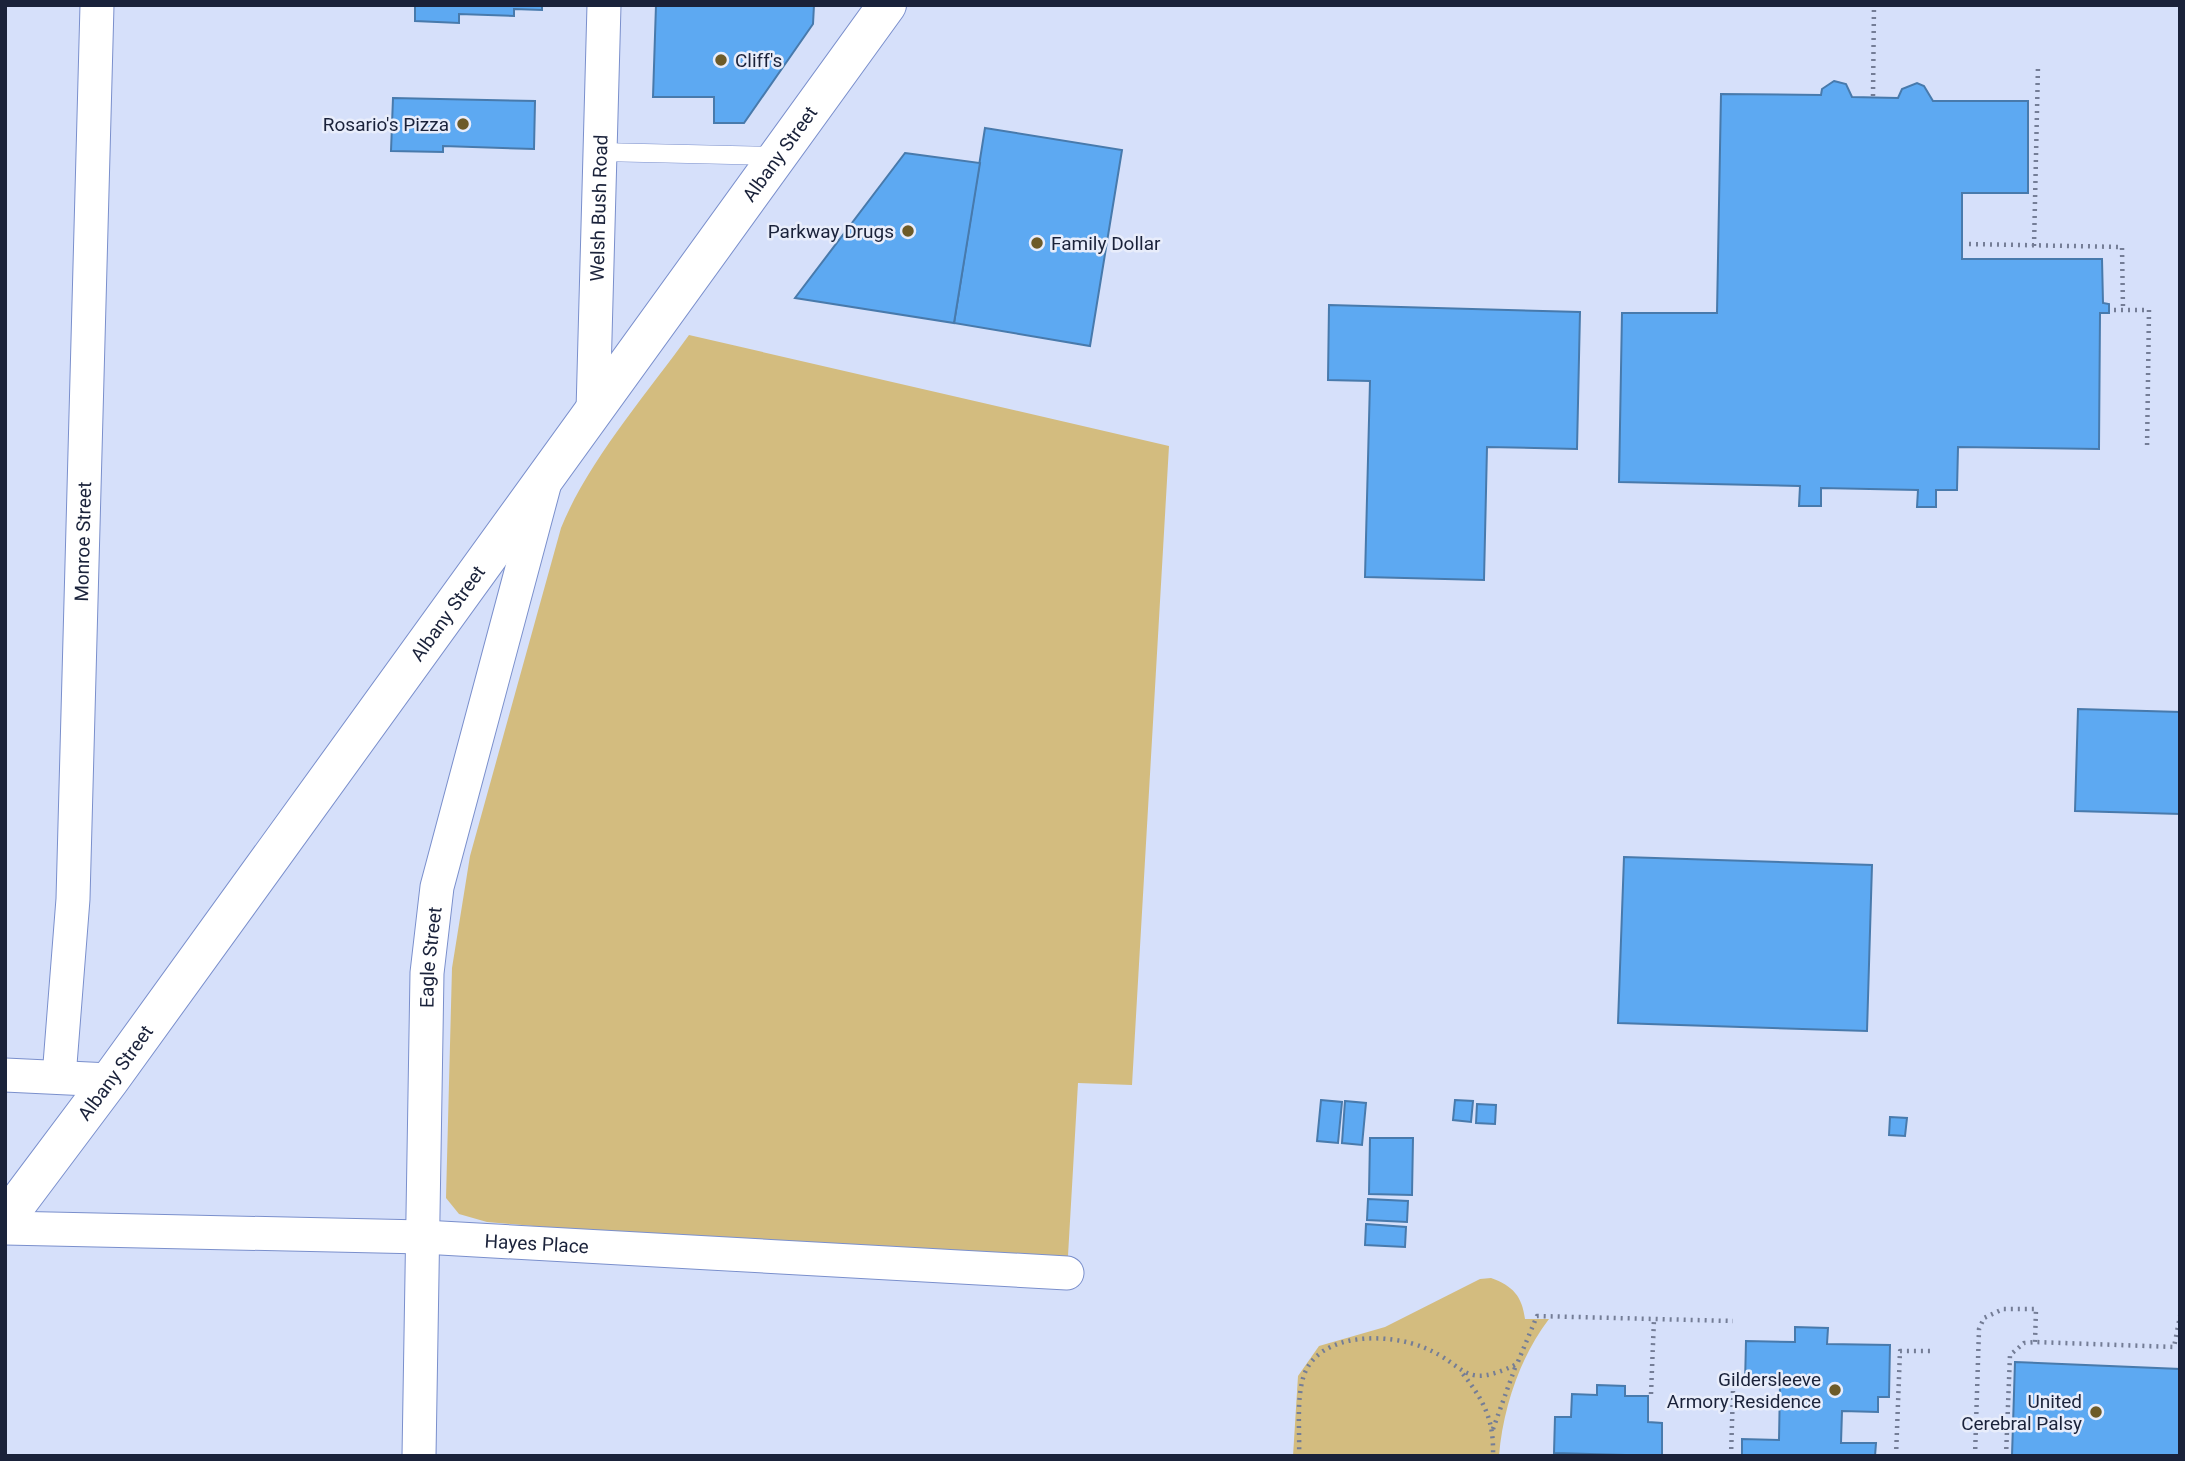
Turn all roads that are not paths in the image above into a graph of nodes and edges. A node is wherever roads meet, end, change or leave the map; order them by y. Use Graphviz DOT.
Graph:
graph roads {
  1 [pos="97,5"];
  2 [pos="604,5"];
  3 [pos="887,5"];
  4 [pos="600,152"];
  5 [pos="775,156"];
  6 [pos="593,411"];
  7 [pos="547,474"];
  8 [pos="5,1075"];
  9 [pos="59,1077"];
  10 [pos="110,1080"];
  11 [pos="5,1220"];
  12 [pos="5,1228"];
  13 [pos="423,1237"];
  14 [pos="1067,1273"];
  15 [pos="419,1456"];
  1 -- 9 [label="street, Monroe Street"];
  2 -- 4 [label="street, Welsh Bush Road"];
  3 -- 5 [label="street, Albany Street"];
  4 -- 5 [label="lane"];
  4 -- 6 [label="street, Welsh Bush Road"];
  5 -- 6 [label="street, Albany Street"];
  6 -- 7 [label="street, Albany Street"];
  7 -- 10 [label="street, Albany Street"];
  7 -- 13 [label="street, Eagle Street"];
  8 -- 9 [label="street"];
  9 -- 10 [label="street"];
  10 -- 11 [label="street, Albany Street"];
  12 -- 13 [label="street, Hayes Place"];
  13 -- 14 [label="street, Hayes Place"];
  13 -- 15 [label="street, Eagle Street"];
}
